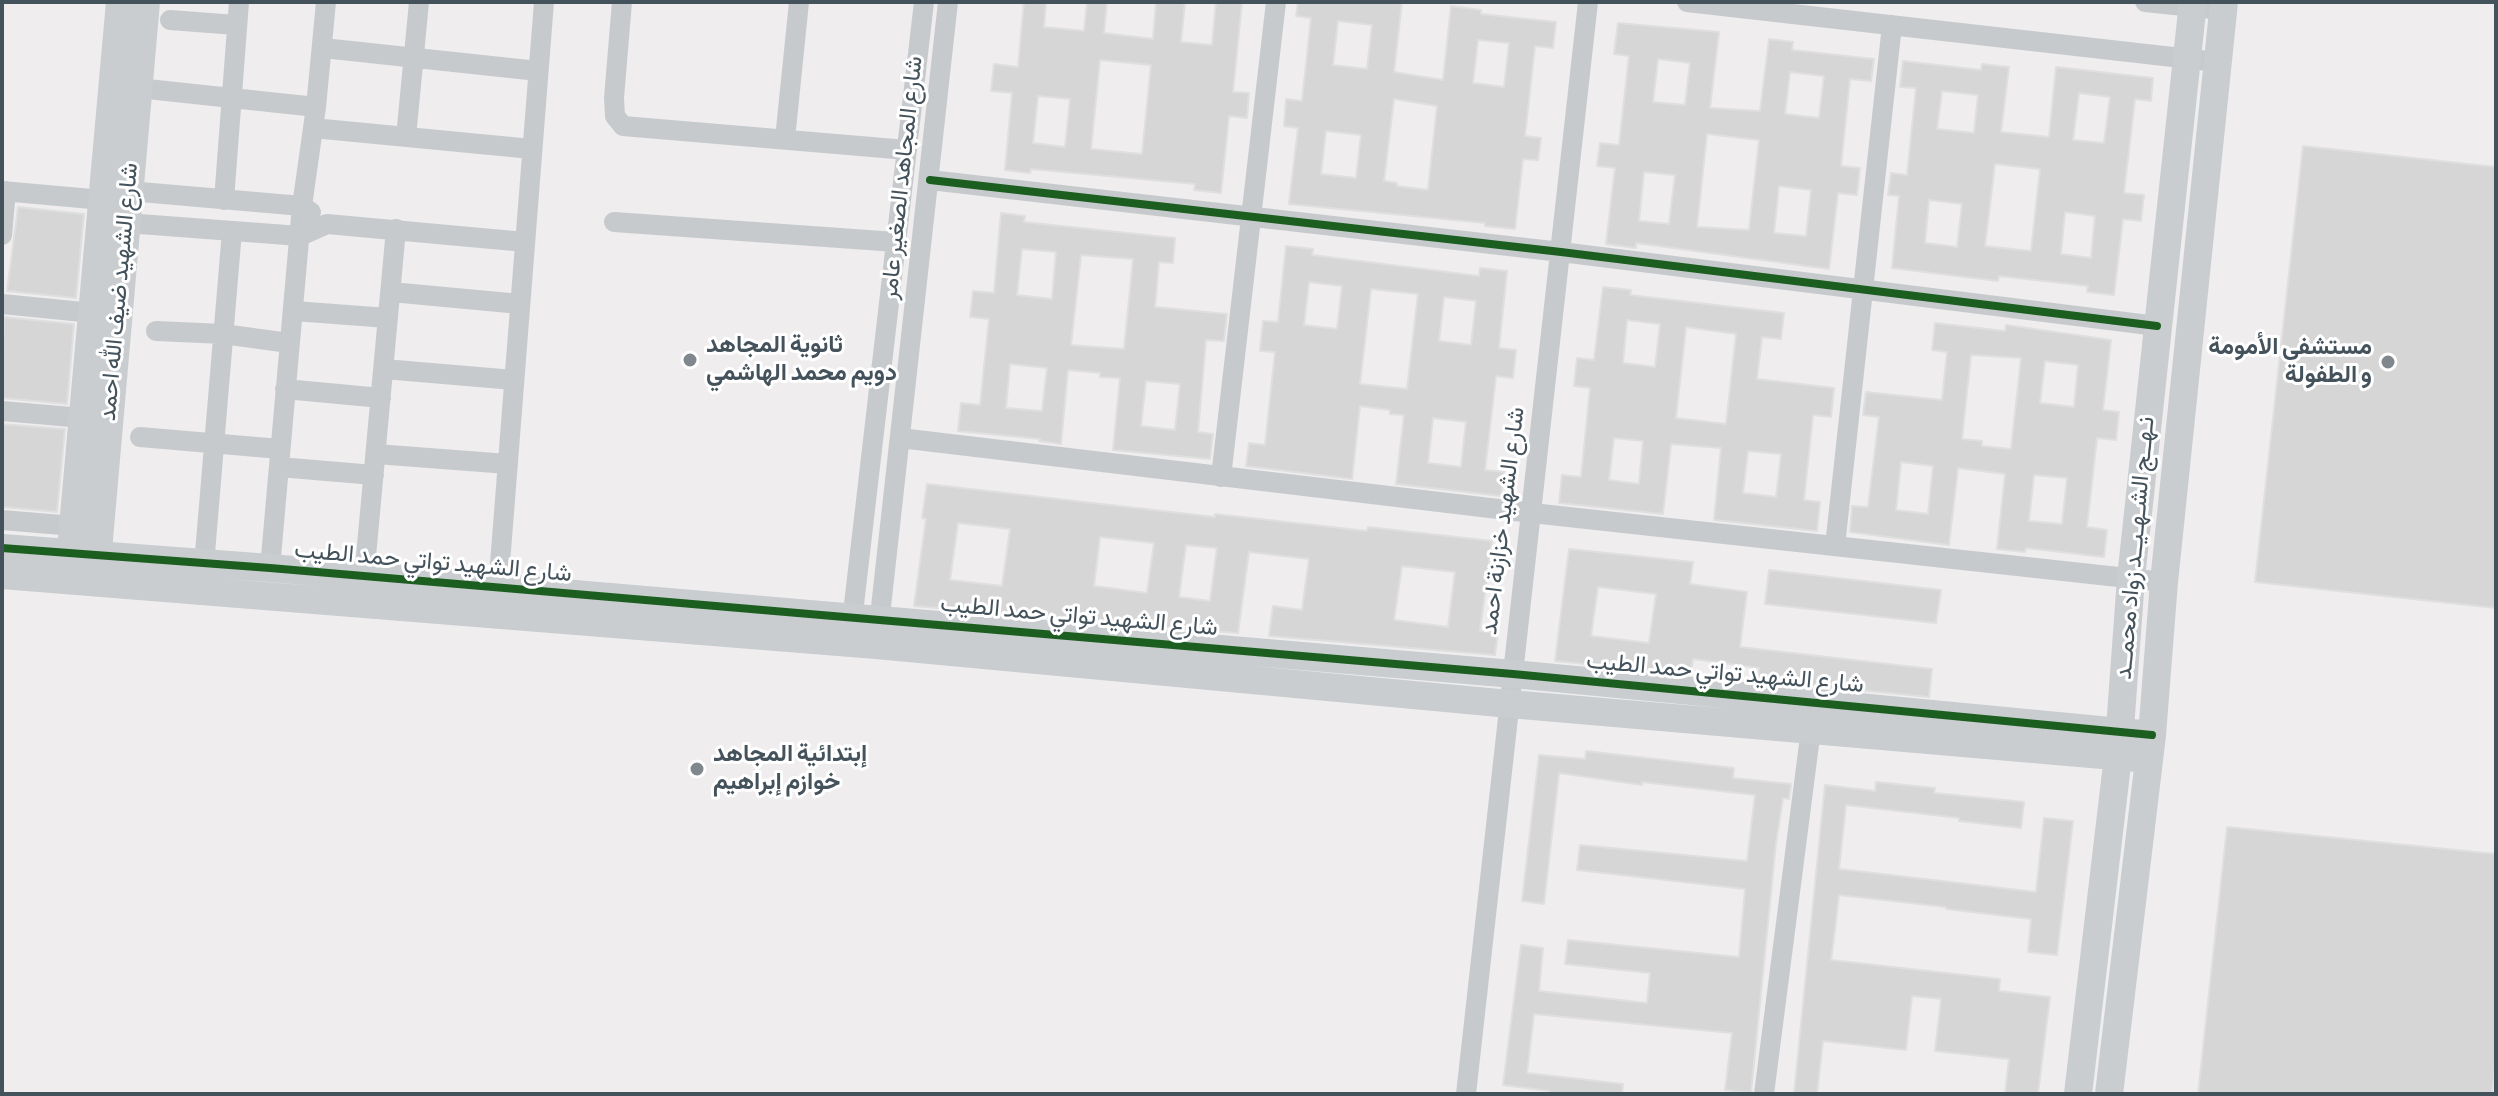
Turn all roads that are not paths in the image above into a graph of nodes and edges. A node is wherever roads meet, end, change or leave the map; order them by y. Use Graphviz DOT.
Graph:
graph roads {
  1 [pos="120,2"];
  2 [pos="146,2"];
  3 [pos="239,2"];
  4 [pos="326,2"];
  5 [pos="419,2"];
  6 [pos="544,2"];
  7 [pos="622,2"];
  8 [pos="799,2"];
  9 [pos="924,2"];
  10 [pos="948,2"];
  11 [pos="1276,2"];
  12 [pos="1588,2"];
  13 [pos="1687,2"];
  14 [pos="2145,2"];
  15 [pos="2192,4"];
  16 [pos="2223,6"];
  17 [pos="170,20"];
  18 [pos="236,25"];
  19 [pos="1892,25"];
  20 [pos="323,48"];
  21 [pos="413,57"];
  22 [pos="2187,59"];
  23 [pos="2217,62"];
  24 [pos="538,71"];
  25 [pos="138,88"];
  26 [pos="230,99"];
  27 [pos="316,107"];
  28 [pos="313,128"];
  29 [pos="406,137"];
  30 [pos="785,139"];
  31 [pos="532,149"];
  32 [pos="907,150"];
  33 [pos="930,180"];
  34 [pos="4,191"];
  35 [pos="116,196"];
  36 [pos="224,200"];
  37 [pos="302,206"];
  38 [pos="1251,216"];
  39 [pos="614,222"];
  40 [pos="126,223"];
  41 [pos="327,224"];
  42 [pos="396,229"];
  43 [pos="232,231"];
  44 [pos="2,235"];
  45 [pos="300,236"];
  46 [pos="525,242"];
  47 [pos="896,242"];
  48 [pos="1561,252"];
  49 [pos="1863,289"];
  50 [pos="391,292"];
  51 [pos="2,304"];
  52 [pos="520,304"];
  53 [pos="294,311"];
  54 [pos="93,313"];
  55 [pos="388,318"];
  56 [pos="2157,326"];
  57 [pos="156,331"];
  58 [pos="223,334"];
  59 [pos="289,343"];
  60 [pos="384,369"];
  61 [pos="514,380"];
  62 [pos="285,389"];
  63 [pos="381,398"];
  64 [pos="2,411"];
  65 [pos="83,418"];
  66 [pos="140,437"];
  67 [pos="900,438"];
  68 [pos="214,443"];
  69 [pos="376,454"];
  70 [pos="279,458"];
  71 [pos="508,464"];
  72 [pos="374,475"];
  73 [pos="1221,477"];
  74 [pos="1532,513"];
  75 [pos="2,520"];
  76 [pos="1835,546"];
  77 [pos="2,548"];
  78 [pos="81,560"];
  79 [pos="204,565"];
  80 [pos="270,568"];
  81 [pos="2,575"];
  82 [pos="364,578"];
  83 [pos="2131,578"];
  84 [pos="2164,582"];
  85 [pos="498,589"];
  86 [pos="864,632"];
  87 [pos="1513,674"];
  88 [pos="1510,704"];
  89 [pos="1811,729"];
  90 [pos="2120,743"];
  91 [pos="2150,747"];
  92 [pos="1466,1094"];
  93 [pos="1764,1094"];
  94 [pos="2078,1094"];
  95 [pos="2109,1094"];
  1 -- 35 [label="street, شارع الشهيد ضيف الله احمد"];
  2 -- 25 [label="street, شارع الشهيد ضيف الله احمد"];
  3 -- 18 [label="street"];
  4 -- 20 [label="street"];
  5 -- 21 [label="street"];
  6 -- 24 [label="street"];
  7 -- 30 [label="street"];
  8 -- 30 [label="street"];
  9 -- 32 [label="street, شارع المجاهد الصغير عامر"];
  10 -- 33 [label="street, شارع المجاهد الصغير عامر"];
  11 -- 38 [label="street"];
  12 -- 48 [label="street, شارع الشهيد خزازنة احمد"];
  13 -- 19 [label="street"];
  14 -- 15 [label="street"];
  15 -- 16 [label="street"];
  15 -- 22 [label="street, نـهــج الشـهـيــد زواد محمــد"];
  16 -- 23 [label="street, نـهــج الشـهـيــد زواد محمــد"];
  17 -- 18 [label="street"];
  18 -- 26 [label="street"];
  19 -- 22 [label="street"];
  19 -- 49 [label="street"];
  20 -- 21 [label="street"];
  20 -- 27 [label="street"];
  21 -- 24 [label="street"];
  21 -- 29 [label="street"];
  22 -- 23 [label="street"];
  22 -- 56 [label="street, نـهــج الشـهـيــد زواد محمــد"];
  23 -- 84 [label="street, نـهــج الشـهـيــد زواد محمــد"];
  24 -- 31 [label="street"];
  25 -- 26 [label="street"];
  25 -- 35 [label="street, شارع الشهيد ضيف الله احمد"];
  26 -- 27 [label="street"];
  26 -- 36 [label="street"];
  27 -- 28 [label="street"];
  28 -- 29 [label="street"];
  28 -- 37 [label="street"];
  29 -- 31 [label="street"];
  30 -- 32 [label="street"];
  31 -- 46 [label="street"];
  32 -- 47 [label="street, شارع المجاهد الصغير عامر"];
  33 -- 38 [label="street"];
  33 -- 67 [label="street, شارع المجاهد الصغير عامر"];
  34 -- 35 [label="street"];
  34 -- 44 [label="street"];
  35 -- 36 [label="street"];
  35 -- 40 [label="street, شارع الشهيد ضيف الله احمد"];
  35 -- 54 [label="street, شارع الشهيد ضيف الله احمد"];
  36 -- 37 [label="street"];
  37 -- 41 [label="street"];
  37 -- 45 [label="street"];
  38 -- 48 [label="street"];
  38 -- 73 [label="street"];
  39 -- 47 [label="street"];
  40 -- 43 [label="street"];
  40 -- 78 [label="street, شارع الشهيد ضيف الله احمد"];
  41 -- 42 [label="street"];
  41 -- 45 [label="street"];
  42 -- 46 [label="street"];
  42 -- 50 [label="street"];
  43 -- 45 [label="street"];
  43 -- 58 [label="street"];
  45 -- 53 [label="street"];
  46 -- 52 [label="street"];
  47 -- 86 [label="street, شارع المجاهد الصغير عامر"];
  48 -- 49 [label="street"];
  48 -- 74 [label="street, شارع الشهيد خزازنة احمد"];
  49 -- 56 [label="street"];
  49 -- 76 [label="street"];
  50 -- 52 [label="street"];
  50 -- 55 [label="street"];
  51 -- 54 [label="street"];
  52 -- 61 [label="street"];
  53 -- 55 [label="street"];
  53 -- 59 [label="street"];
  54 -- 65 [label="street, شارع الشهيد ضيف الله احمد"];
  55 -- 60 [label="street"];
  56 -- 83 [label="street, نـهــج الشـهـيــد زواد محمــد"];
  57 -- 58 [label="street"];
  58 -- 59 [label="street"];
  58 -- 68 [label="street"];
  59 -- 62 [label="street"];
  60 -- 61 [label="street"];
  60 -- 63 [label="street"];
  61 -- 71 [label="street"];
  62 -- 63 [label="street"];
  62 -- 70 [label="street"];
  63 -- 69 [label="street"];
  64 -- 65 [label="street"];
  65 -- 78 [label="street, شارع الشهيد ضيف الله احمد"];
  66 -- 68 [label="street"];
  67 -- 73 [label="street"];
  67 -- 86 [label="street, شارع المجاهد الصغير عامر"];
  68 -- 70 [label="street"];
  68 -- 79 [label="street"];
  69 -- 71 [label="street"];
  69 -- 72 [label="street"];
  70 -- 72 [label="street"];
  70 -- 80 [label="street"];
  71 -- 85 [label="street"];
  72 -- 82 [label="street"];
  73 -- 74 [label="street"];
  74 -- 76 [label="street"];
  74 -- 87 [label="street, شارع الشهيد خزازنة احمد"];
  75 -- 78 [label="street"];
  76 -- 83 [label="street"];
  77 -- 78 [label="street, شارع الشهيد تواتي حمد الطيب"];
  78 -- 79 [label="street, شارع الشهيد تواتي حمد الطيب"];
  78 -- 81 [label="street, شارع الشهيد تواتي حمد الطيب"];
  78 -- 86 [label="street, شارع الشهيد تواتي حمد الطيب"];
  79 -- 80 [label="street, شارع الشهيد تواتي حمد الطيب"];
  80 -- 82 [label="street, شارع الشهيد تواتي حمد الطيب"];
  82 -- 85 [label="street, شارع الشهيد تواتي حمد الطيب"];
  83 -- 84 [label="street"];
  83 -- 90 [label="street, نـهــج الشـهـيــد زواد محمــد"];
  84 -- 91 [label="street, نـهــج الشـهـيــد زواد محمــد"];
  85 -- 86 [label="street, شارع الشهيد تواتي حمد الطيب"];
  86 -- 87 [label="street, شارع الشهيد تواتي حمد الطيب"];
  86 -- 88 [label="street, شارع الشهيد تواتي حمد الطيب"];
  87 -- 88 [label="street, شارع الشهيد خزازنة احمد"];
  87 -- 90 [label="street, شارع الشهيد تواتي حمد الطيب"];
  88 -- 89 [label="street, شارع الشهيد تواتي حمد الطيب"];
  88 -- 92 [label="street, شارع الشهيد خزازنة احمد"];
  89 -- 90 [label="street, شارع الشهيد تواتي حمد الطيب"];
  89 -- 93 [label="street"];
  90 -- 91 [label="street, شارع الشهيد تواتي حمد الطيب"];
  90 -- 94 [label="street, نـهــج الشـهـيــد زواد محمــد"];
  91 -- 95 [label="street, نـهــج الشـهـيــد زواد محمــد"];
}
